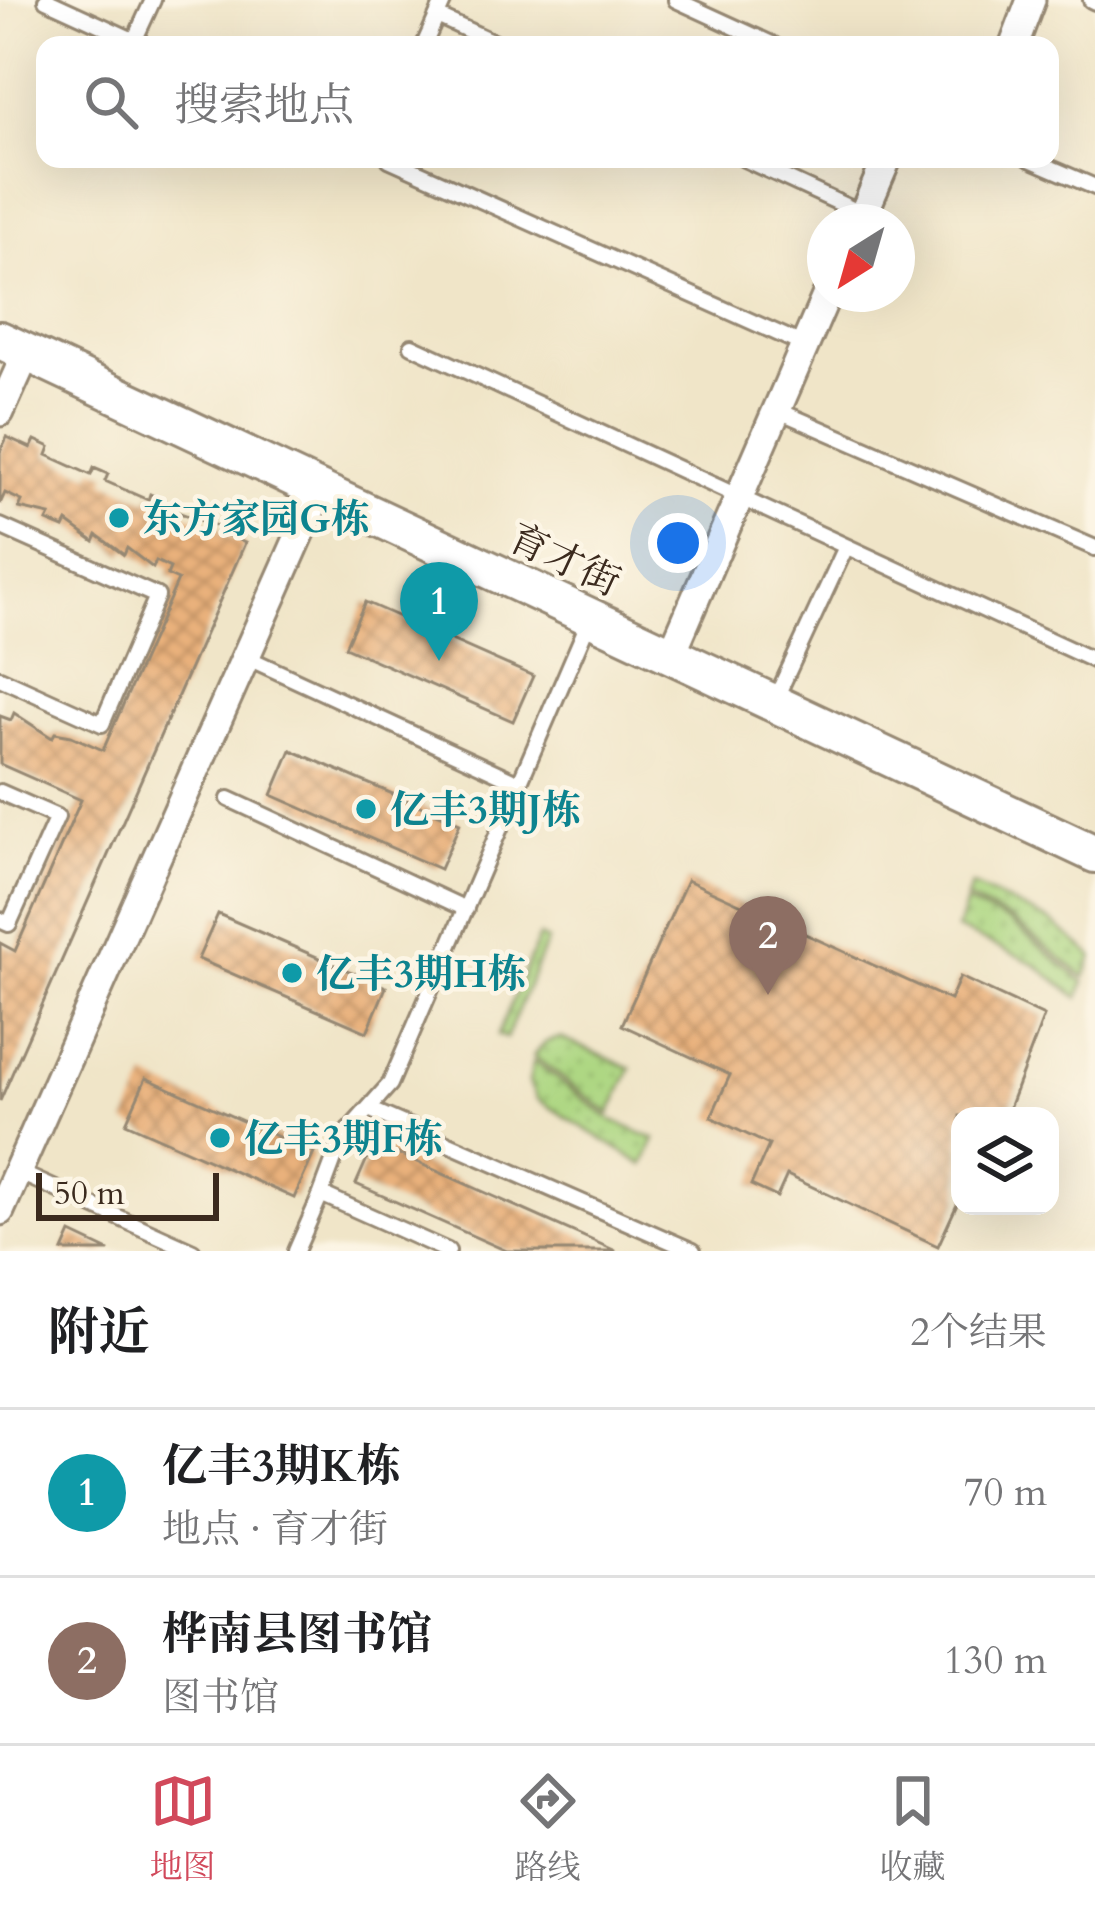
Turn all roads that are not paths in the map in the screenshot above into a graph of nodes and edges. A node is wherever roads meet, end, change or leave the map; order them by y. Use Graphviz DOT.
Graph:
graph roads {
  1 [pos="46,0"];
  2 [pos="153,0"];
  3 [pos="444,0"];
  4 [pos="676,0"];
  5 [pos="1031,0"];
  6 [pos="437,16"];
  7 [pos="124,36"];
  8 [pos="141,36"];
  9 [pos="428,36"];
  10 [pos="480,36"];
  11 [pos="754,36"];
  12 [pos="1017,36"];
  13 [pos="409,168"];
  14 [pos="762,168"];
  15 [pos="883,168"];
  16 [pos="1051,168"];
  17 [pos="1095,187"];
  18 [pos="833,204"];
  19 [pos="867,204"];
  20 [pos="819,312"];
  21 [pos="804,345"];
  22 [pos="14,346"];
  23 [pos="412,346"];
  24 [pos="777,410"];
  25 [pos="0,412"];
  26 [pos="320,490"];
  27 [pos="738,500"];
  28 [pos="0,526"];
  29 [pos="1095,548"];
  30 [pos="845,549"];
  31 [pos="590,617"];
  32 [pos="671,655"];
  33 [pos="245,657"];
  34 [pos="1095,662"];
  35 [pos="0,678"];
  36 [pos="774,703"];
  37 [pos="519,783"];
  38 [pos="0,792"];
  39 [pos="230,799"];
  40 [pos="1095,854"];
  41 [pos="466,909"];
  42 [pos="0,920"];
  43 [pos="369,1108"];
  44 [pos="18,1172"];
  45 [pos="321,1194"];
  46 [pos="0,1211"];
  47 [pos="193,1251"];
  48 [pos="296,1251"];
  49 [pos="448,1251"];
  50 [pos="693,1251"];
  1 -- 7 [label="lane"];
  2 -- 8 [label="lane"];
  3 -- 6 [label="lane"];
  4 -- 11 [label="lane"];
  5 -- 12 [label="street"];
  6 -- 9 [label="lane"];
  6 -- 10 [label="lane"];
  13 -- 21 [label="lane"];
  14 -- 18 [label="lane"];
  15 -- 19 [label="street"];
  16 -- 17 [label="lane"];
  20 -- 21 [label="street"];
  21 -- 24 [label="street"];
  22 -- 25 [label="street"];
  22 -- 26 [label="street, 育才街"];
  23 -- 27 [label="lane"];
  24 -- 27 [label="street"];
  24 -- 29 [label="lane"];
  26 -- 31 [label="street, 育才街"];
  26 -- 33 [label="street"];
  27 -- 30 [label="lane"];
  27 -- 32 [label="street"];
  28 -- 35 [label="lane"];
  30 -- 34 [label="lane"];
  30 -- 36 [label="lane"];
  31 -- 32 [label="street, 育才街"];
  31 -- 37 [label="lane"];
  32 -- 36 [label="street, 育才街"];
  33 -- 37 [label="lane"];
  33 -- 44 [label="street"];
  36 -- 40 [label="street, 育才街"];
  37 -- 41 [label="lane"];
  38 -- 42 [label="lane"];
  39 -- 41 [label="lane"];
  41 -- 43 [label="lane"];
  43 -- 45 [label="lane"];
  43 -- 50 [label="lane"];
  44 -- 46 [label="street"];
  44 -- 47 [label="lane"];
  45 -- 48 [label="lane"];
  45 -- 49 [label="lane"];
}
